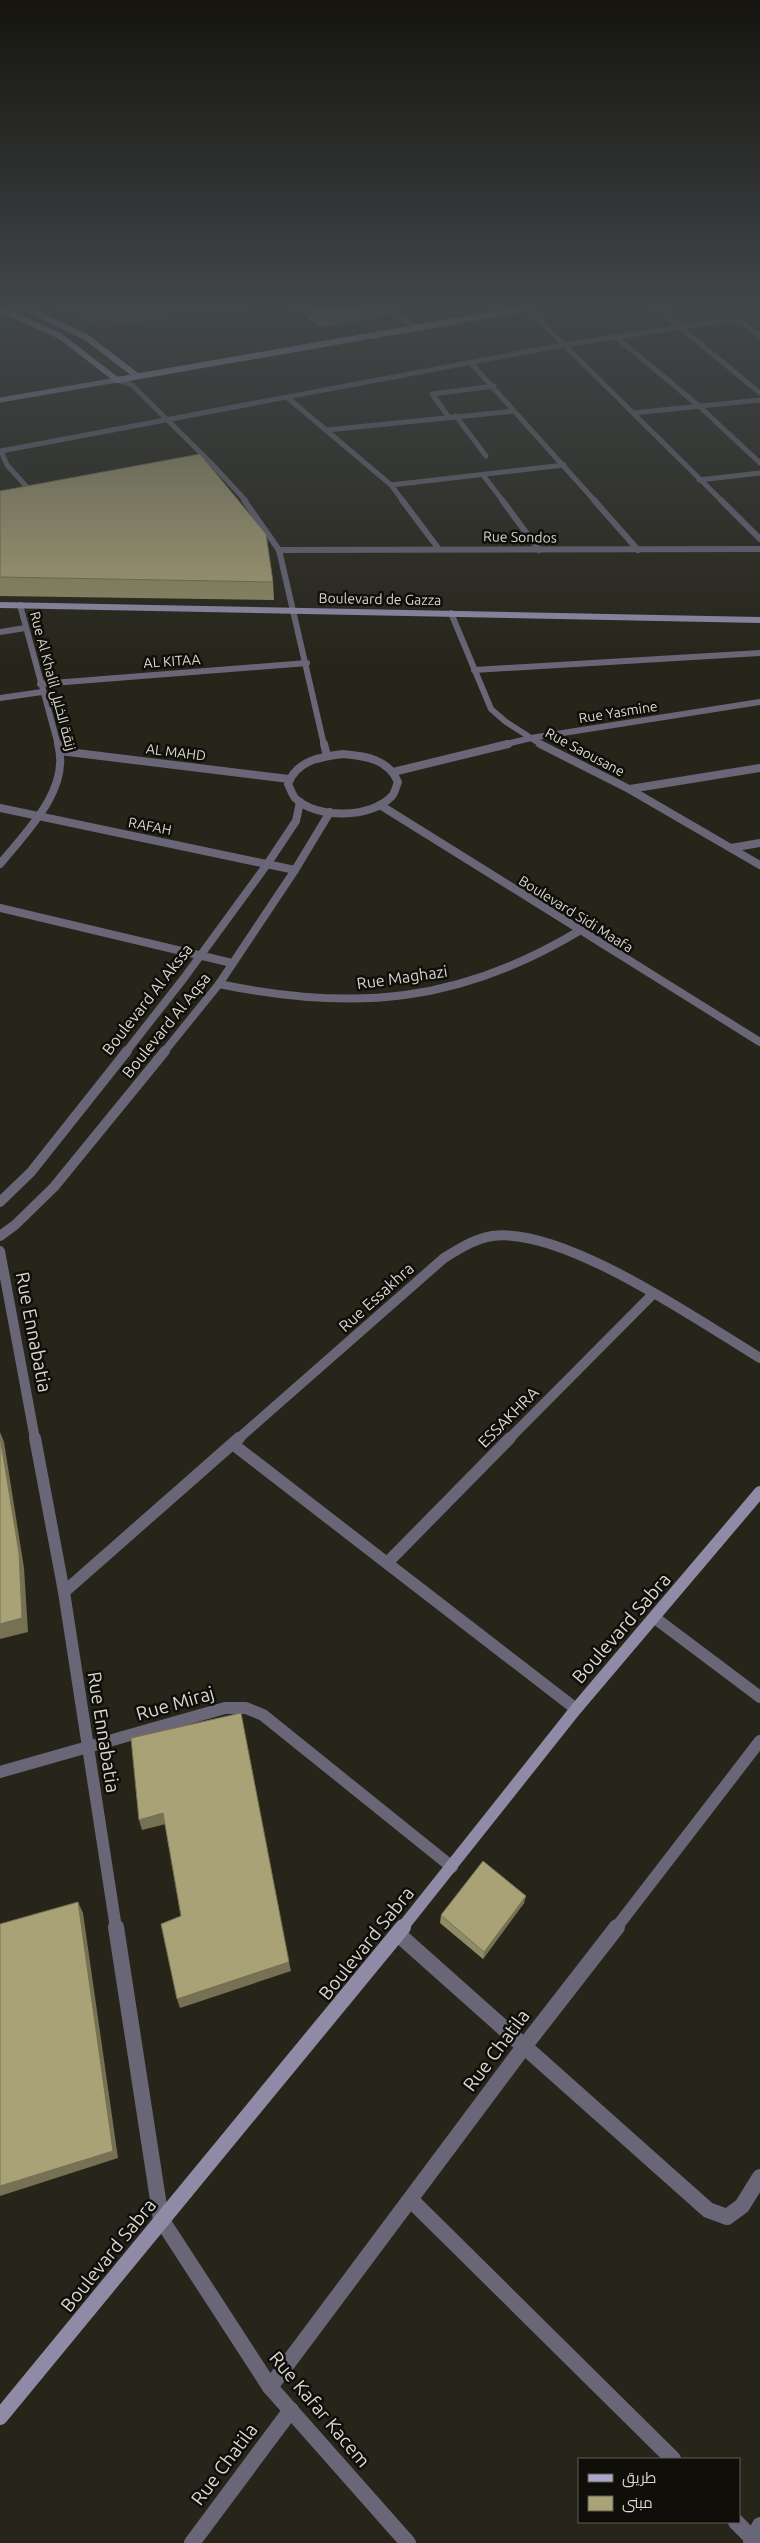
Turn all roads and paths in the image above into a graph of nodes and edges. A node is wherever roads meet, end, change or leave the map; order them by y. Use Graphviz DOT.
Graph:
graph roads {
  1 [pos="134,427"];
  2 [pos="171,427"];
  3 [pos="322,427"];
  4 [pos="355,427"];
  5 [pos="464,427"];
  6 [pos="529,427"];
  7 [pos="646,427"];
  8 [pos="721,427"];
  9 [pos="326,430"];
  10 [pos="486,456"];
  11 [pos="209,463"];
  12 [pos="760,463"];
  13 [pos="7,465"];
  14 [pos="199,465"];
  15 [pos="564,465"];
  16 [pos="0,466"];
  17 [pos="760,473"];
  18 [pos="483,475"];
  19 [pos="699,480"];
  20 [pos="391,485"];
  21 [pos="45,495"];
  22 [pos="36,496"];
  23 [pos="27,498"];
  24 [pos="760,539"];
  25 [pos="438,548"];
  26 [pos="760,549"];
  27 [pos="279,550"];
  28 [pos="539,550"];
  29 [pos="638,550"];
  30 [pos="0,604"];
  31 [pos="20,605"];
  32 [pos="292,610"];
  33 [pos="451,613"];
  34 [pos="760,620"];
  35 [pos="25,628"];
  36 [pos="0,632"];
  37 [pos="760,653"];
  38 [pos="307,663"];
  39 [pos="474,670"];
  40 [pos="40,684"];
  41 [pos="42,692"];
  42 [pos="0,698"];
  43 [pos="760,702"];
  44 [pos="531,738"];
  45 [pos="60,751"];
  46 [pos="328,756"];
  47 [pos="760,768"];
  48 [pos="394,772"];
  49 [pos="290,779"];
  50 [pos="630,789"];
  51 [pos="300,802"];
  52 [pos="380,805"];
  53 [pos="0,808"];
  54 [pos="330,812"];
  55 [pos="37,816"];
  56 [pos="760,843"];
  57 [pos="731,848"];
  58 [pos="268,863"];
  59 [pos="0,864"];
  60 [pos="760,865"];
  61 [pos="295,870"];
  62 [pos="0,908"];
  63 [pos="580,931"];
  64 [pos="200,954"];
  65 [pos="232,963"];
  66 [pos="219,984"];
  67 [pos="760,1042"];
  68 [pos="0,1202"];
  69 [pos="0,1236"];
  70 [pos="0,1252"];
  71 [pos="653,1294"];
  72 [pos="760,1358"];
  73 [pos="234,1445"];
  74 [pos="760,1492"];
  75 [pos="387,1564"];
  76 [pos="64,1592"];
  77 [pos="655,1618"];
  78 [pos="760,1697"];
  79 [pos="576,1710"];
  80 [pos="760,1741"];
  81 [pos="87,1748"];
  82 [pos="0,1772"];
  83 [pos="452,1867"];
  84 [pos="398,1934"];
  85 [pos="523,2048"];
  86 [pos="760,2178"];
  87 [pos="411,2200"];
  88 [pos="162,2219"];
  89 [pos="270,2387"];
  90 [pos="291,2410"];
  91 [pos="0,2417"];
  92 [pos="672,2458"];
  93 [pos="737,2523"];
  94 [pos="755,2538"];
  95 [pos="192,2543"];
  96 [pos="408,2543"];
  1 -- 13 [label="street"];
  2 -- 11 [label="street"];
  3 -- 9 [label="street"];
  4 -- 9 [label="street"];
  5 -- 10 [label="street"];
  6 -- 15 [label="street"];
  7 -- 19 [label="street"];
  8 -- 12 [label="street"];
  9 -- 20 [label="street"];
  11 -- 14 [label="street"];
  11 -- 27 [label="street"];
  13 -- 16 [label="street"];
  13 -- 22 [label="street"];
  15 -- 18 [label="street"];
  15 -- 29 [label="street"];
  17 -- 19 [label="street"];
  18 -- 20 [label="street"];
  18 -- 28 [label="street"];
  19 -- 24 [label="street"];
  20 -- 25 [label="street"];
  21 -- 22 [label="street"];
  22 -- 23 [label="street"];
  25 -- 27 [label="street, Rue Sondos"];
  25 -- 28 [label="street, Rue Sondos"];
  26 -- 29 [label="street, Rue Sondos"];
  27 -- 32 [label="street"];
  28 -- 29 [label="street, Rue Sondos"];
  30 -- 31 [label="main road, Boulevard de Gazza"];
  31 -- 32 [label="main road, Boulevard de Gazza"];
  31 -- 35 [label="street, Rue Al Khalil زنقة الخليل"];
  32 -- 33 [label="main road, Boulevard de Gazza"];
  32 -- 38 [label="street"];
  33 -- 34 [label="main road, Boulevard de Gazza"];
  33 -- 39 [label="street, Rue Saousane"];
  35 -- 36 [label="street"];
  35 -- 40 [label="street, Rue Al Khalil زنقة الخليل"];
  37 -- 39 [label="street"];
  38 -- 40 [label="street, AL KITAA"];
  38 -- 46 [label="street"];
  39 -- 44 [label="street, Rue Saousane"];
  40 -- 41 [label="street, Rue Al Khalil زنقة الخليل"];
  41 -- 42 [label="street"];
  41 -- 45 [label="street, Rue Al Khalil زنقة الخليل"];
  43 -- 44 [label="street, Rue Yasmine"];
  44 -- 48 [label="street, Rue Yasmine"];
  44 -- 50 [label="street, Rue Saousane"];
  45 -- 49 [label="street, AL MAHD"];
  45 -- 55 [label="street, Rue Al Khalil زنقة الخليل"];
  46 -- 48 [label="street"];
  46 -- 49 [label="street"];
  47 -- 50 [label="street"];
  48 -- 52 [label="street"];
  49 -- 51 [label="street"];
  50 -- 57 [label="street, Rue Saousane"];
  51 -- 54 [label="street"];
  51 -- 58 [label="street, Boulevard Al Akssa"];
  52 -- 54 [label="street"];
  52 -- 63 [label="street, Boulevard Sidi Maafa"];
  53 -- 55 [label="street, RAFAH"];
  54 -- 61 [label="street, Boulevard Al Aqsa"];
  55 -- 58 [label="street, RAFAH"];
  55 -- 59 [label="street, Rue Al Khalil زنقة الخليل"];
  56 -- 57 [label="street"];
  57 -- 60 [label="street, Rue Saousane"];
  58 -- 61 [label="street, RAFAH"];
  58 -- 64 [label="street, Boulevard Al Akssa"];
  61 -- 65 [label="street, Boulevard Al Aqsa"];
  62 -- 64 [label="street"];
  63 -- 66 [label="street, Rue Maghazi"];
  63 -- 67 [label="street, Boulevard Sidi Maafa"];
  64 -- 65 [label="street"];
  64 -- 68 [label="street, Boulevard Al Akssa"];
  65 -- 66 [label="street, Boulevard Al Aqsa"];
  66 -- 69 [label="street, Boulevard Al Aqsa"];
  70 -- 76 [label="street, Rue Ennabatia"];
  71 -- 72 [label="street, Rue Essakhra"];
  71 -- 73 [label="street, Rue Essakhra"];
  71 -- 75 [label="street, ESSAKHRA"];
  73 -- 75 [label="street"];
  73 -- 76 [label="street, Rue Essakhra"];
  74 -- 77 [label="main road, Boulevard Sabra"];
  75 -- 79 [label="street"];
  76 -- 81 [label="street, Rue Ennabatia"];
  77 -- 78 [label="street"];
  77 -- 79 [label="main road, Boulevard Sabra"];
  79 -- 83 [label="main road, Boulevard Sabra"];
  80 -- 85 [label="street, Rue Chatila"];
  81 -- 82 [label="street, Rue Miraj"];
  81 -- 83 [label="street, Rue Miraj"];
  81 -- 88 [label="street, Rue Ennabatia"];
  83 -- 84 [label="main road, Boulevard Sabra"];
  84 -- 85 [label="street"];
  84 -- 88 [label="main road, Boulevard Sabra"];
  85 -- 86 [label="street"];
  85 -- 87 [label="street, Rue Chatila"];
  87 -- 89 [label="street, Rue Chatila"];
  87 -- 92 [label="street"];
  88 -- 89 [label="street, Rue Kafar Kacem"];
  88 -- 91 [label="main road, Boulevard Sabra"];
  89 -- 90 [label="street, Rue Kafar Kacem"];
  90 -- 95 [label="street, Rue Chatila"];
  90 -- 96 [label="street, Rue Kafar Kacem"];
  93 -- 94 [label="street"];
}
